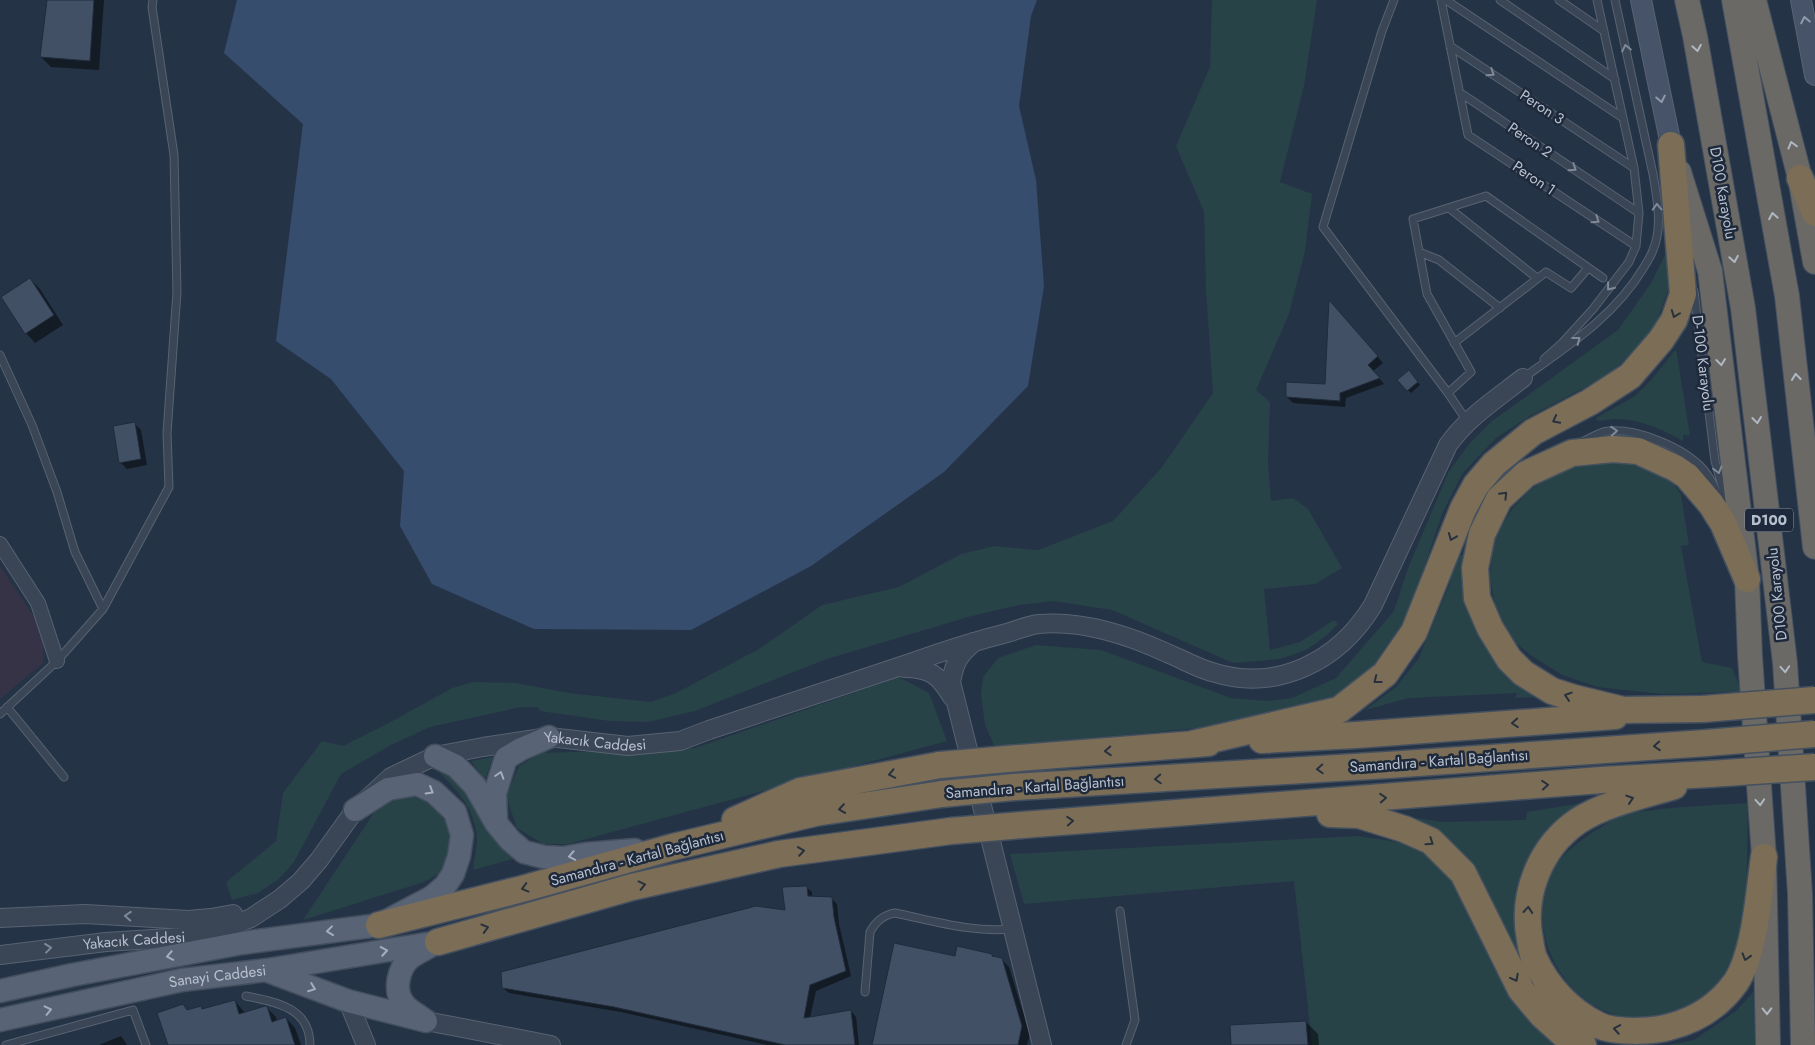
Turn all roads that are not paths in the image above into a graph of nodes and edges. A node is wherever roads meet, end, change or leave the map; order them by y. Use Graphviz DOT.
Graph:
graph roads {
  1 [pos="153,0"];
  2 [pos="1394,0"];
  3 [pos="1441,0"];
  4 [pos="1446,0"];
  5 [pos="1500,0"];
  6 [pos="1559,0"];
  7 [pos="1598,0"];
  8 [pos="1615,0"];
  9 [pos="1641,0"];
  10 [pos="1687,0"];
  11 [pos="1734,0"];
  12 [pos="1754,0"];
  13 [pos="1801,0"];
  14 [pos="1604,31"];
  15 [pos="1450,46"];
  16 [pos="1815,75"];
  17 [pos="1615,78"];
  18 [pos="1459,92"];
  19 [pos="1623,118"];
  20 [pos="1671,145"];
  21 [pos="1634,168"];
  22 [pos="1800,178"];
  23 [pos="1449,208"];
  24 [pos="1639,213"];
  25 [pos="1815,213"];
  26 [pos="1687,243"];
  27 [pos="1636,246"];
  28 [pos="1419,252"];
  29 [pos="1815,262"];
  30 [pos="1588,268"];
  31 [pos="1538,278"];
  32 [pos="1603,278"];
  33 [pos="1693,282"];
  34 [pos="1500,308"];
  35 [pos="1454,343"];
  36 [pos="0,355"];
  37 [pos="1523,378"];
  38 [pos="1448,393"];
  39 [pos="1467,421"];
  40 [pos="1730,516"];
  41 [pos="1732,525"];
  42 [pos="0,544"];
  43 [pos="1815,547"];
  44 [pos="1747,579"];
  45 [pos="103,609"];
  46 [pos="976,640"];
  47 [pos="58,661"];
  48 [pos="893,669"];
  49 [pos="1815,700"];
  50 [pos="956,704"];
  51 [pos="7,707"];
  52 [pos="1703,709"];
  53 [pos="0,714"];
  54 [pos="1815,734"];
  55 [pos="549,737"];
  56 [pos="1192,744"];
  57 [pos="435,756"];
  58 [pos="1815,767"];
  59 [pos="1710,774"];
  60 [pos="64,776"];
  61 [pos="1229,809"];
  62 [pos="355,810"];
  63 [pos="496,823"];
  64 [pos="673,848"];
  65 [pos="1764,857"];
  66 [pos="262,909"];
  67 [pos="1120,911"];
  68 [pos="0,918"];
  69 [pos="379,925"];
  70 [pos="1013,929"];
  71 [pos="438,942"];
  72 [pos="0,954"];
  73 [pos="267,970"];
  74 [pos="0,991"];
  75 [pos="865,992"];
  76 [pos="246,996"];
  77 [pos="348,1001"];
  78 [pos="0,1020"];
  79 [pos="426,1021"];
  80 [pos="6,1045"];
  81 [pos="146,1045"];
  82 [pos="310,1045"];
  83 [pos="366,1045"];
  84 [pos="551,1045"];
  85 [pos="1042,1045"];
  86 [pos="1126,1045"];
  87 [pos="1583,1045"];
  88 [pos="1768,1045"];
  89 [pos="1803,1045"];
  1 -- 45 [label="lane"];
  2 -- 38 [label="lane"];
  3 -- 15 [label="lane"];
  4 -- 19 [label="lane"];
  5 -- 17 [label="lane"];
  6 -- 14 [label="lane"];
  7 -- 14 [label="lane"];
  37 -- 8 [label="lane, one-way"];
  9 -- 20 [label="main road, one-way"];
  10 -- 89 [label="highway, D100 Karayolu / D100, one-way"];
  43 -- 11 [label="highway, D100, one-way"];
  22 -- 12 [label="highway, one-way"];
  16 -- 13 [label="main road, one-way"];
  14 -- 17 [label="lane"];
  15 -- 18 [label="lane"];
  15 -- 21 [label="lane, Peron 3, one-way"];
  17 -- 19 [label="lane"];
  18 -- 24 [label="lane, Peron 2, one-way"];
  18 -- 27 [label="lane, Peron 1, one-way"];
  19 -- 21 [label="lane"];
  20 -- 26 [label="lane"];
  20 -- 44 [label="highway, one-way"];
  20 -- 56 [label="highway, one-way"];
  21 -- 24 [label="lane"];
  22 -- 25 [label="highway"];
  22 -- 29 [label="highway"];
  23 -- 28 [label="lane"];
  23 -- 30 [label="lane"];
  23 -- 31 [label="lane"];
  24 -- 27 [label="lane"];
  27 -- 37 [label="lane, one-way"];
  28 -- 34 [label="lane"];
  28 -- 35 [label="lane"];
  30 -- 31 [label="lane"];
  30 -- 32 [label="lane"];
  31 -- 34 [label="lane"];
  33 -- 40 [label="lane, D-100 Karayolu, one-way"];
  34 -- 35 [label="lane"];
  35 -- 38 [label="lane"];
  36 -- 45 [label="lane"];
  37 -- 39 [label="street, Yakacık Caddesi"];
  38 -- 39 [label="lane"];
  39 -- 46 [label="street, Yakacık Caddesi"];
  41 -- 44 [label="lane"];
  42 -- 47 [label="street"];
  52 -- 44 [label="highway, one-way"];
  44 -- 65 [label="highway, one-way"];
  45 -- 47 [label="lane"];
  46 -- 48 [label="street, Yakacık Caddesi"];
  46 -- 50 [label="street"];
  47 -- 51 [label="lane"];
  48 -- 50 [label="street"];
  48 -- 55 [label="street, Yakacık Caddesi"];
  49 -- 52 [label="highway, bridge"];
  50 -- 70 [label="street"];
  51 -- 53 [label="lane"];
  51 -- 60 [label="lane"];
  52 -- 56 [label="highway, one-way"];
  54 -- 64 [label="highway, Samandıra - Kartal Bağlantısı, one-way, bridge"];
  55 -- 57 [label="street, Yakacık Caddesi"];
  63 -- 55 [label="main road, one-way"];
  56 -- 64 [label="highway, one-way, bridge"];
  57 -- 62 [label="street, Yakacık Caddesi"];
  57 -- 63 [label="main road"];
  58 -- 59 [label="highway, bridge"];
  61 -- 59 [label="highway, Samandıra - Kartal Bağlantısı, one-way"];
  65 -- 59 [label="highway, one-way"];
  71 -- 61 [label="highway, Samandıra - Kartal Bağlantısı, one-way, bridge"];
  61 -- 87 [label="highway, one-way"];
  62 -- 66 [label="street, Yakacık Caddesi"];
  62 -- 69 [label="main road, one-way"];
  64 -- 63 [label="main road, one-way"];
  64 -- 69 [label="highway, Samandıra - Kartal Bağlantısı, one-way"];
  65 -- 88 [label="highway, one-way"];
  66 -- 68 [label="street, Yakacık Caddesi, one-way"];
  72 -- 66 [label="street, Yakacık Caddesi, one-way"];
  67 -- 86 [label="lane"];
  69 -- 74 [label="main road, Sanayi Caddesi, one-way"];
  70 -- 75 [label="lane"];
  70 -- 85 [label="street"];
  73 -- 71 [label="main road, Sanayi Caddesi, one-way"];
  71 -- 79 [label="main road"];
  73 -- 77 [label="main road, one-way"];
  78 -- 73 [label="main road, Sanayi Caddesi, one-way"];
  76 -- 82 [label="lane"];
  77 -- 79 [label="main road"];
  77 -- 83 [label="street"];
  79 -- 84 [label="street"];
  80 -- 81 [label="lane"];
}
